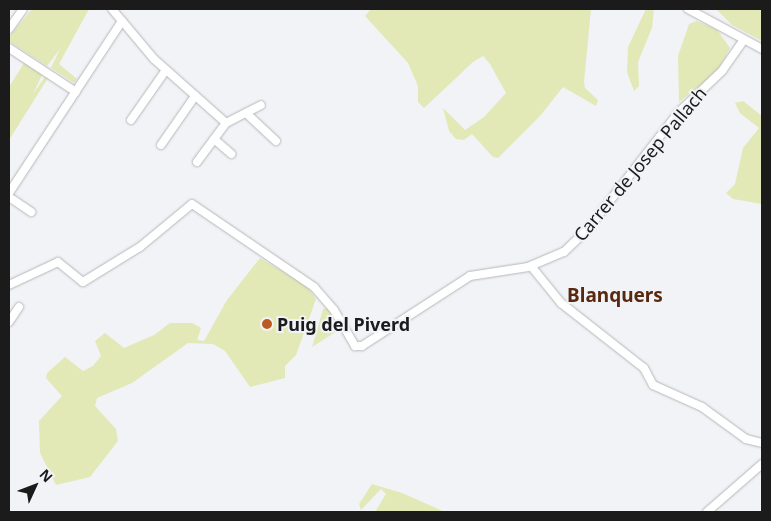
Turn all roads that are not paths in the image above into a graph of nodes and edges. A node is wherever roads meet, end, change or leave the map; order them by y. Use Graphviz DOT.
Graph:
graph roads {
  1 [pos="112,9"];
  2 [pos="688,9"];
  3 [pos="20,11"];
  4 [pos="122,20"];
  5 [pos="9,29"];
  6 [pos="744,40"];
  7 [pos="9,48"];
  8 [pos="762,50"];
  9 [pos="166,70"];
  10 [pos="76,92"];
  11 [pos="195,96"];
  12 [pos="261,105"];
  13 [pos="246,113"];
  14 [pos="131,120"];
  15 [pos="226,123"];
  16 [pos="214,140"];
  17 [pos="276,141"];
  18 [pos="161,145"];
  19 [pos="231,154"];
  20 [pos="198,162"];
  21 [pos="9,189"];
  22 [pos="9,197"];
  23 [pos="31,212"];
  24 [pos="531,266"];
  25 [pos="9,285"];
  26 [pos="19,307"];
  27 [pos="9,322"];
  28 [pos="762,443"];
  29 [pos="762,464"];
  30 [pos="707,512"];
  1 -- 4 [label="street"];
  2 -- 6 [label="street"];
  3 -- 5 [label="street"];
  4 -- 9 [label="street"];
  4 -- 10 [label="street"];
  6 -- 8 [label="street"];
  6 -- 24 [label="street, Carrer de Josep Pallach"];
  7 -- 10 [label="street"];
  9 -- 11 [label="street"];
  9 -- 14 [label="street"];
  10 -- 21 [label="street"];
  11 -- 15 [label="street"];
  11 -- 18 [label="street"];
  12 -- 13 [label="street"];
  13 -- 15 [label="street"];
  13 -- 17 [label="street"];
  15 -- 16 [label="street"];
  16 -- 19 [label="street"];
  16 -- 20 [label="street"];
  22 -- 23 [label="street"];
  24 -- 25 [label="street, Carrer de Josep Pallach"];
  24 -- 28 [label="street"];
  26 -- 27 [label="street"];
  29 -- 30 [label="street"];
}
